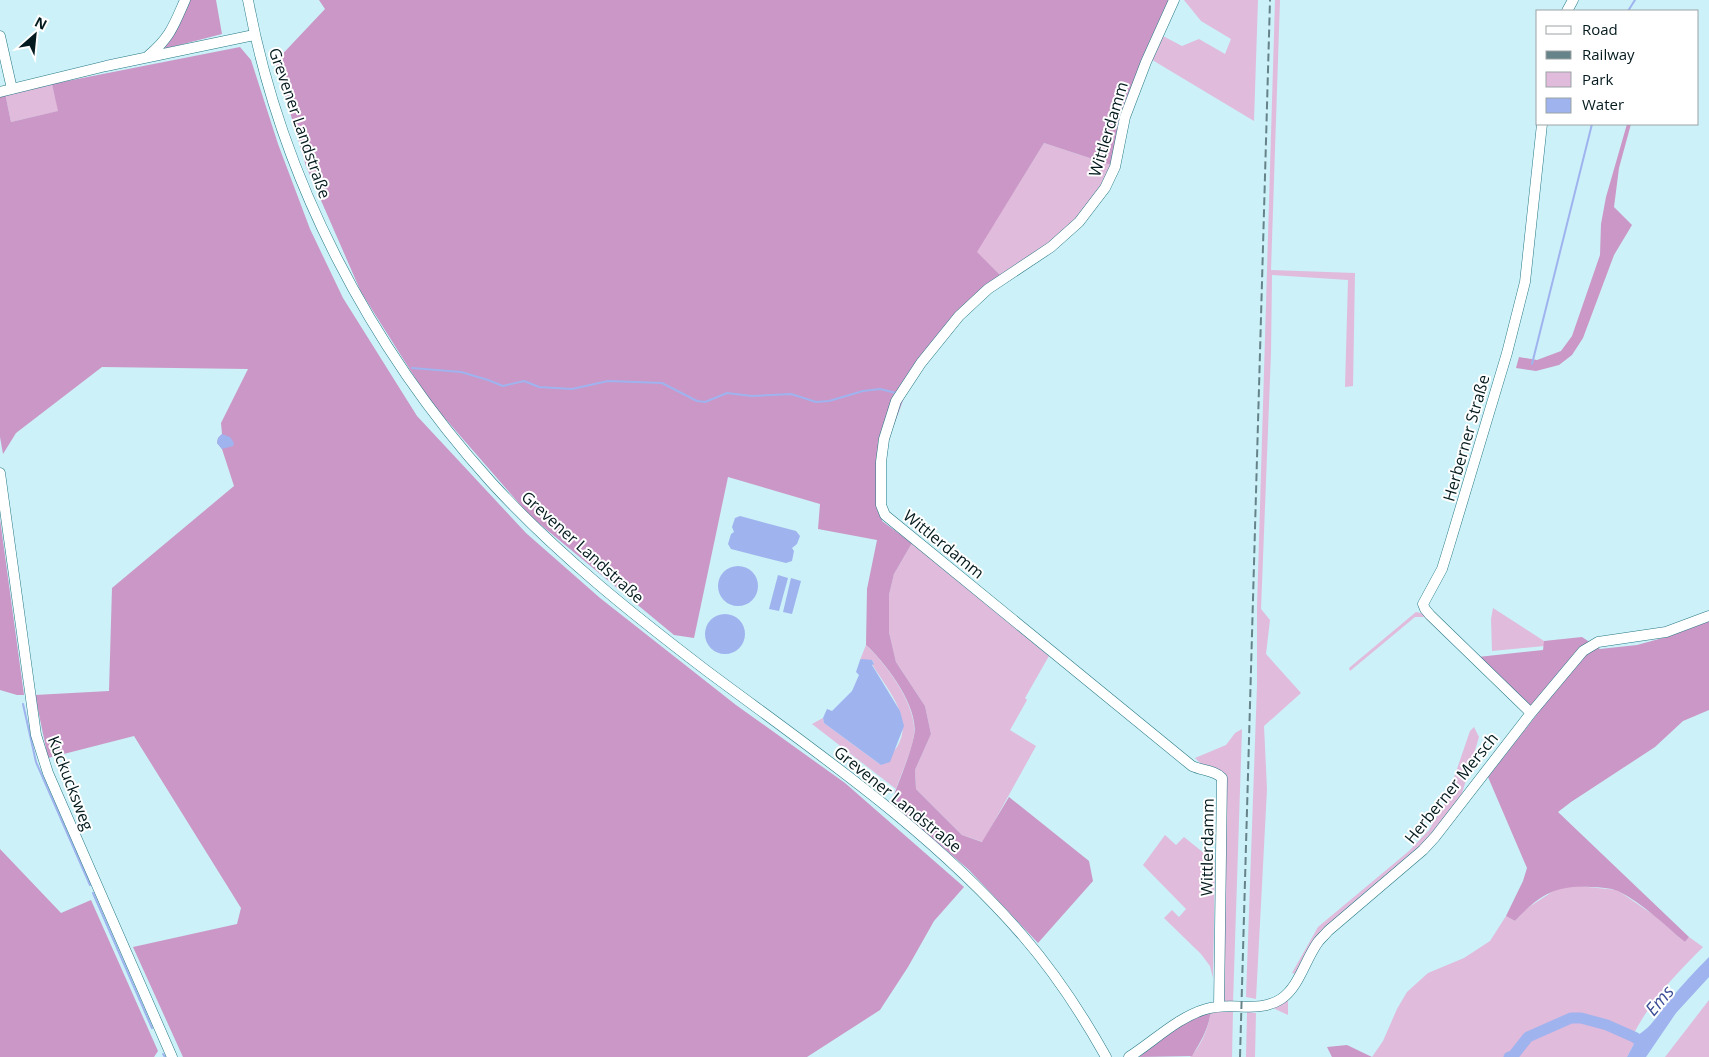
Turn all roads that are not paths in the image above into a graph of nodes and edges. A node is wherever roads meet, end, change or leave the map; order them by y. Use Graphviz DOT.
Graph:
graph roads {
  1 [pos="185,0"];
  2 [pos="248,0"];
  3 [pos="1174,0"];
  4 [pos="254,35"];
  5 [pos="0,36"];
  6 [pos="146,58"];
  7 [pos="12,89"];
  8 [pos="0,92"];
  9 [pos="1542,125"];
  10 [pos="0,473"];
  11 [pos="1709,616"];
  12 [pos="1531,713"];
  13 [pos="1219,1006"];
  14 [pos="172,1057"];
  15 [pos="1106,1057"];
  16 [pos="1129,1057"];
  1 -- 6 [label="street"];
  2 -- 4 [label="street, Grevener Landstraße"];
  3 -- 13 [label="street, Wittlerdamm"];
  4 -- 6 [label="street"];
  4 -- 15 [label="street, Grevener Landstraße"];
  5 -- 7 [label="street"];
  6 -- 7 [label="street"];
  7 -- 8 [label="street"];
  9 -- 12 [label="street, Herberner Straße"];
  10 -- 14 [label="street, Kuckucksweg"];
  11 -- 12 [label="street, Herberner Mersch"];
  12 -- 13 [label="street, Herberner Mersch"];
  13 -- 16 [label="street, Herberner Mersch"];
}
